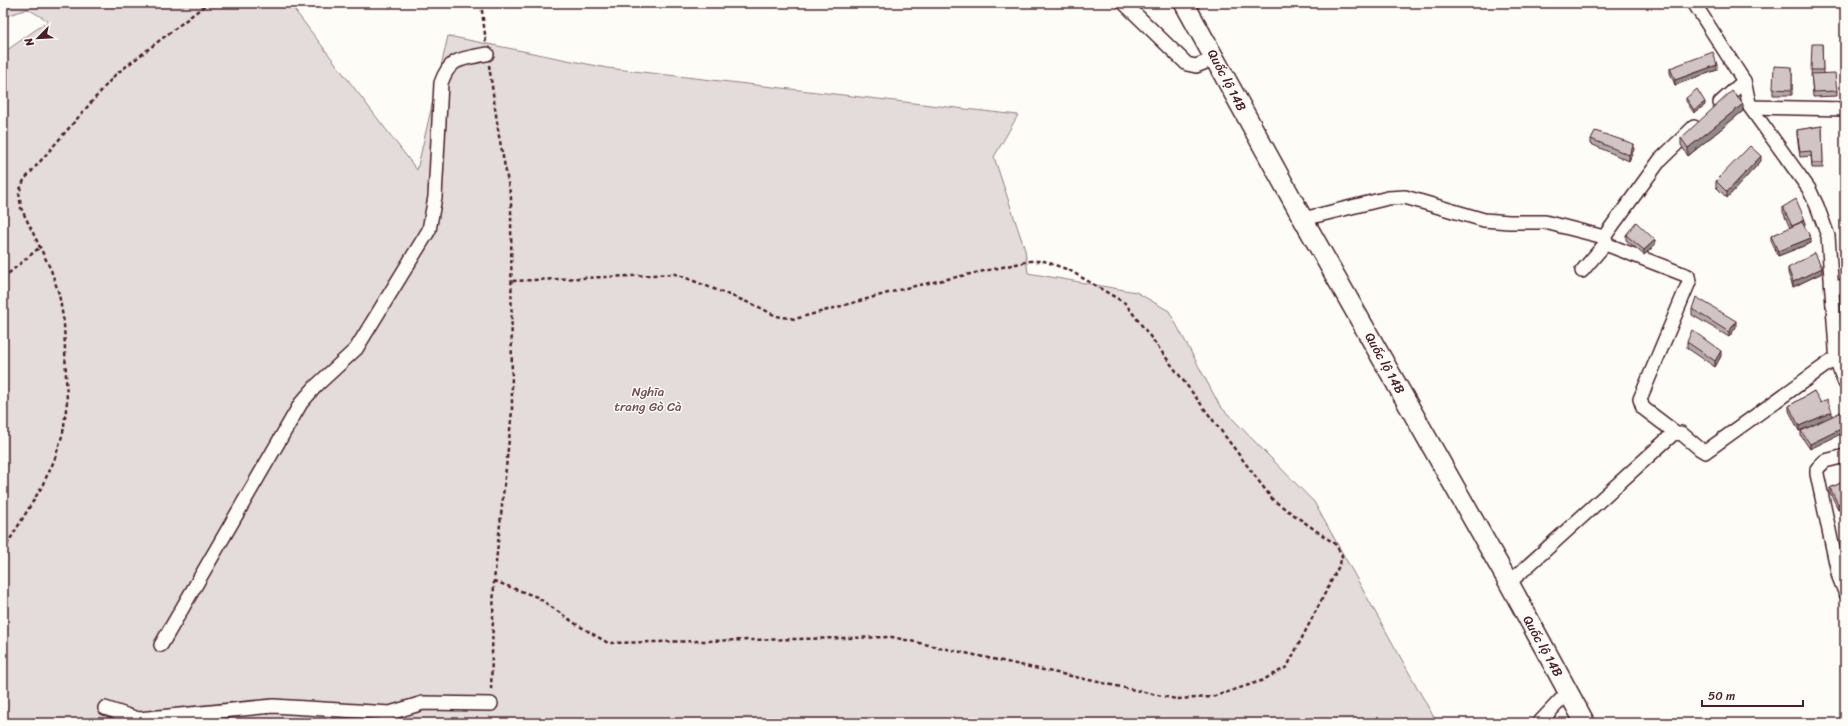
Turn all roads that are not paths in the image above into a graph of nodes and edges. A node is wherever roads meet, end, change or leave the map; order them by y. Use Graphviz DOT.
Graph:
graph roads {
  1 [pos="1124,3"];
  2 [pos="1184,3"];
  3 [pos="1694,3"];
  4 [pos="487,54"];
  5 [pos="1216,58"];
  6 [pos="1744,81"];
  7 [pos="1750,107"];
  8 [pos="1845,109"];
  9 [pos="1302,219"];
  10 [pos="1605,240"];
  11 [pos="1582,271"];
  12 [pos="1839,287"];
  13 [pos="1837,357"];
  14 [pos="1845,383"];
  15 [pos="1676,432"];
  16 [pos="1845,456"];
  17 [pos="1509,583"];
  18 [pos="1845,592"];
  19 [pos="162,645"];
  20 [pos="1568,692"];
  21 [pos="491,704"];
  22 [pos="105,708"];
  23 [pos="1539,723"];
  24 [pos="1585,723"];
  1 -- 5 [label="street"];
  2 -- 5 [label="highway, Quốc lộ 14B"];
  3 -- 6 [label="street"];
  4 -- 19 [label="street"];
  5 -- 9 [label="highway, Quốc lộ 14B"];
  6 -- 7 [label="street"];
  6 -- 10 [label="street"];
  7 -- 8 [label="street"];
  7 -- 12 [label="street"];
  9 -- 10 [label="street"];
  9 -- 17 [label="highway, Quốc lộ 14B"];
  10 -- 11 [label="street"];
  10 -- 15 [label="street"];
  12 -- 13 [label="street"];
  13 -- 14 [label="street"];
  13 -- 15 [label="street"];
  15 -- 17 [label="street"];
  16 -- 18 [label="street"];
  17 -- 20 [label="highway, Quốc lộ 14B"];
  20 -- 23 [label="street"];
  20 -- 24 [label="highway, Quốc lộ 14B"];
  21 -- 22 [label="street"];
}
